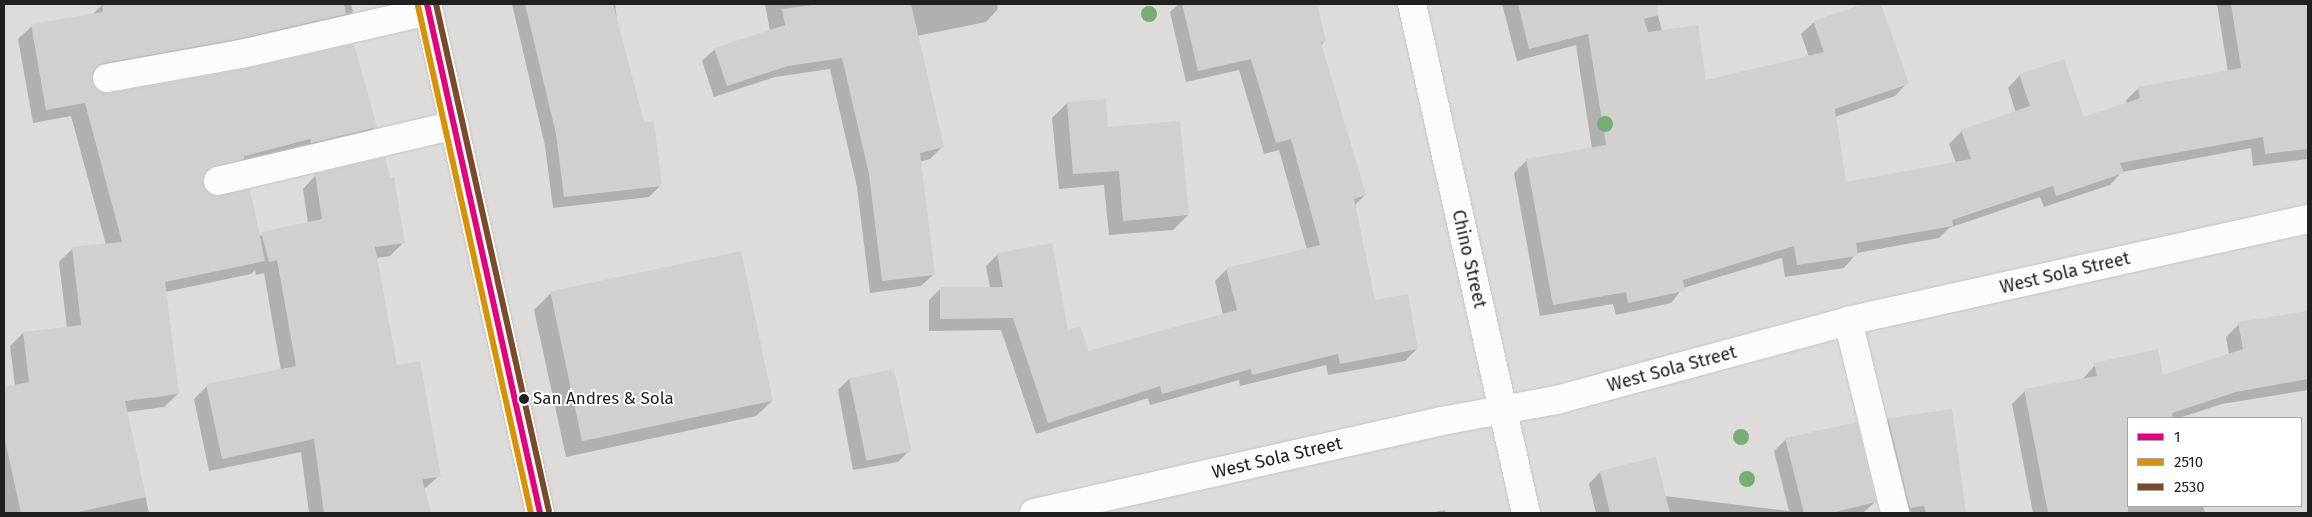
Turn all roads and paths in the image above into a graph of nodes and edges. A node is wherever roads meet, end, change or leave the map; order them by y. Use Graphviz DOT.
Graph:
graph roads {
  1 [pos="1412,4"];
  2 [pos="428,7"];
  3 [pos="107,78"];
  4 [pos="454,125"];
  5 [pos="218,181"];
  6 [pos="2308,219"];
  7 [pos="1848,321"];
  8 [pos="1503,410"];
  9 [pos="540,513"];
  10 [pos="1034,513"];
  11 [pos="1526,513"];
  12 [pos="1894,513"];
  1 -- 8 [label="street, Chino Street"];
  2 -- 3 [label="street"];
  2 -- 4 [label="street"];
  4 -- 5 [label="street"];
  4 -- 9 [label="street"];
  6 -- 7 [label="street, West Sola Street"];
  7 -- 8 [label="street, West Sola Street"];
  7 -- 12 [label="street"];
  8 -- 10 [label="street, West Sola Street"];
  8 -- 11 [label="street, Chino Street"];
}
